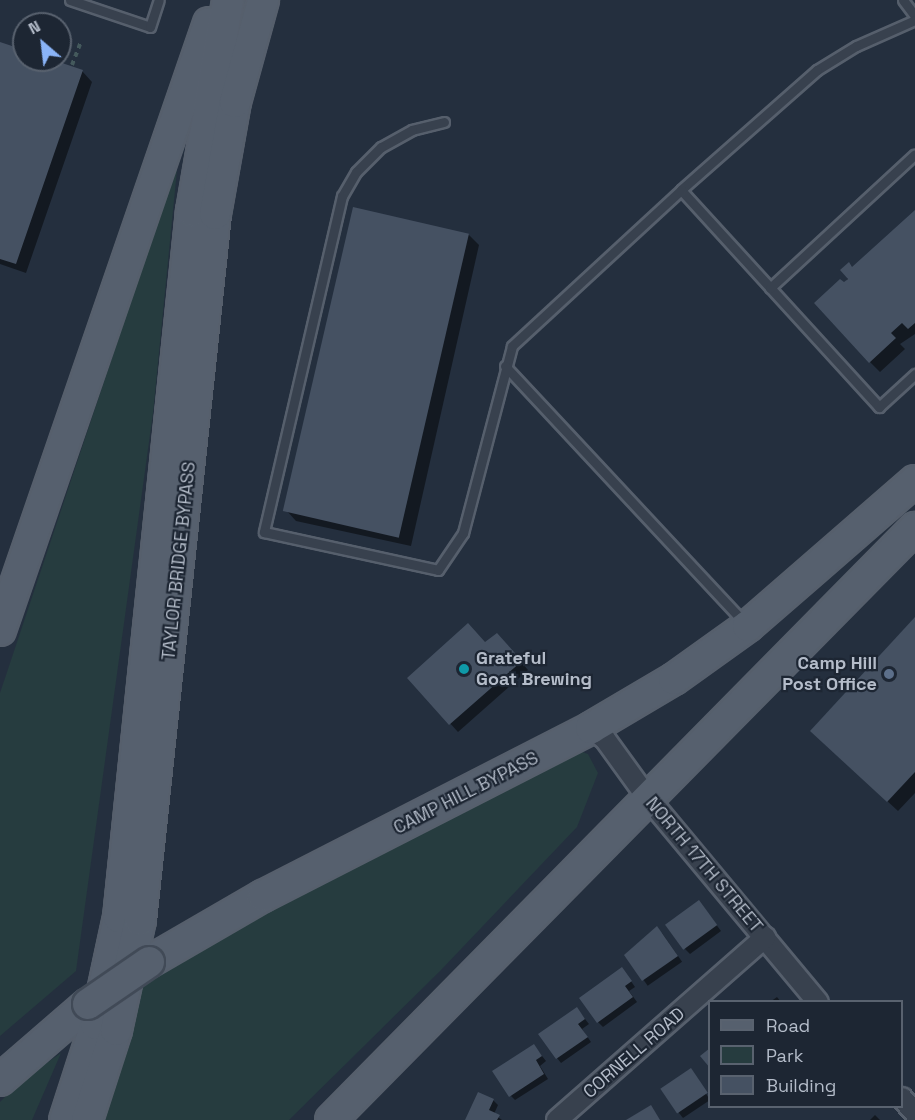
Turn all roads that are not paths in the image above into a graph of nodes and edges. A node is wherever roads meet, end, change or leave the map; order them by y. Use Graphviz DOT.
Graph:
graph roads {
  1 [pos="70,0"];
  2 [pos="159,0"];
  3 [pos="216,0"];
  4 [pos="228,0"];
  5 [pos="263,0"];
  6 [pos="903,0"];
  7 [pos="915,18"];
  8 [pos="444,122"];
  9 [pos="915,154"];
  10 [pos="681,190"];
  11 [pos="770,288"];
  12 [pos="505,366"];
  13 [pos="915,374"];
  14 [pos="915,481"];
  15 [pos="915,528"];
  16 [pos="748,626"];
  17 [pos="0,630"];
  18 [pos="591,728"];
  19 [pos="646,797"];
  20 [pos="765,938"];
  21 [pos="816,1000"];
  22 [pos="0,1080"];
  23 [pos="903,1099"];
  24 [pos="915,1113"];
  25 [pos="64,1120"];
  26 [pos="87,1120"];
  27 [pos="331,1120"];
  28 [pos="557,1120"];
  1 -- 2 [label="lane"];
  3 -- 17 [label="main road"];
  4 -- 25 [label="main road"];
  5 -- 26 [label="main road, TAYLOR BRIDGE BYPASS"];
  6 -- 7 [label="lane"];
  7 -- 10 [label="lane"];
  8 -- 12 [label="lane"];
  9 -- 11 [label="lane"];
  10 -- 11 [label="lane"];
  10 -- 12 [label="lane"];
  11 -- 13 [label="lane"];
  12 -- 16 [label="lane"];
  14 -- 16 [label="main road, CAMP HILL BYPASS"];
  15 -- 19 [label="main road"];
  16 -- 18 [label="main road, CAMP HILL BYPASS"];
  18 -- 19 [label="street, NORTH 17TH STREET"];
  18 -- 22 [label="main road, CAMP HILL BYPASS, bridge"];
  19 -- 20 [label="street, NORTH 17TH STREET"];
  19 -- 27 [label="main road"];
  20 -- 21 [label="street, NORTH 17TH STREET"];
  20 -- 28 [label="street, CORNELL ROAD"];
  23 -- 24 [label="street"];
}
